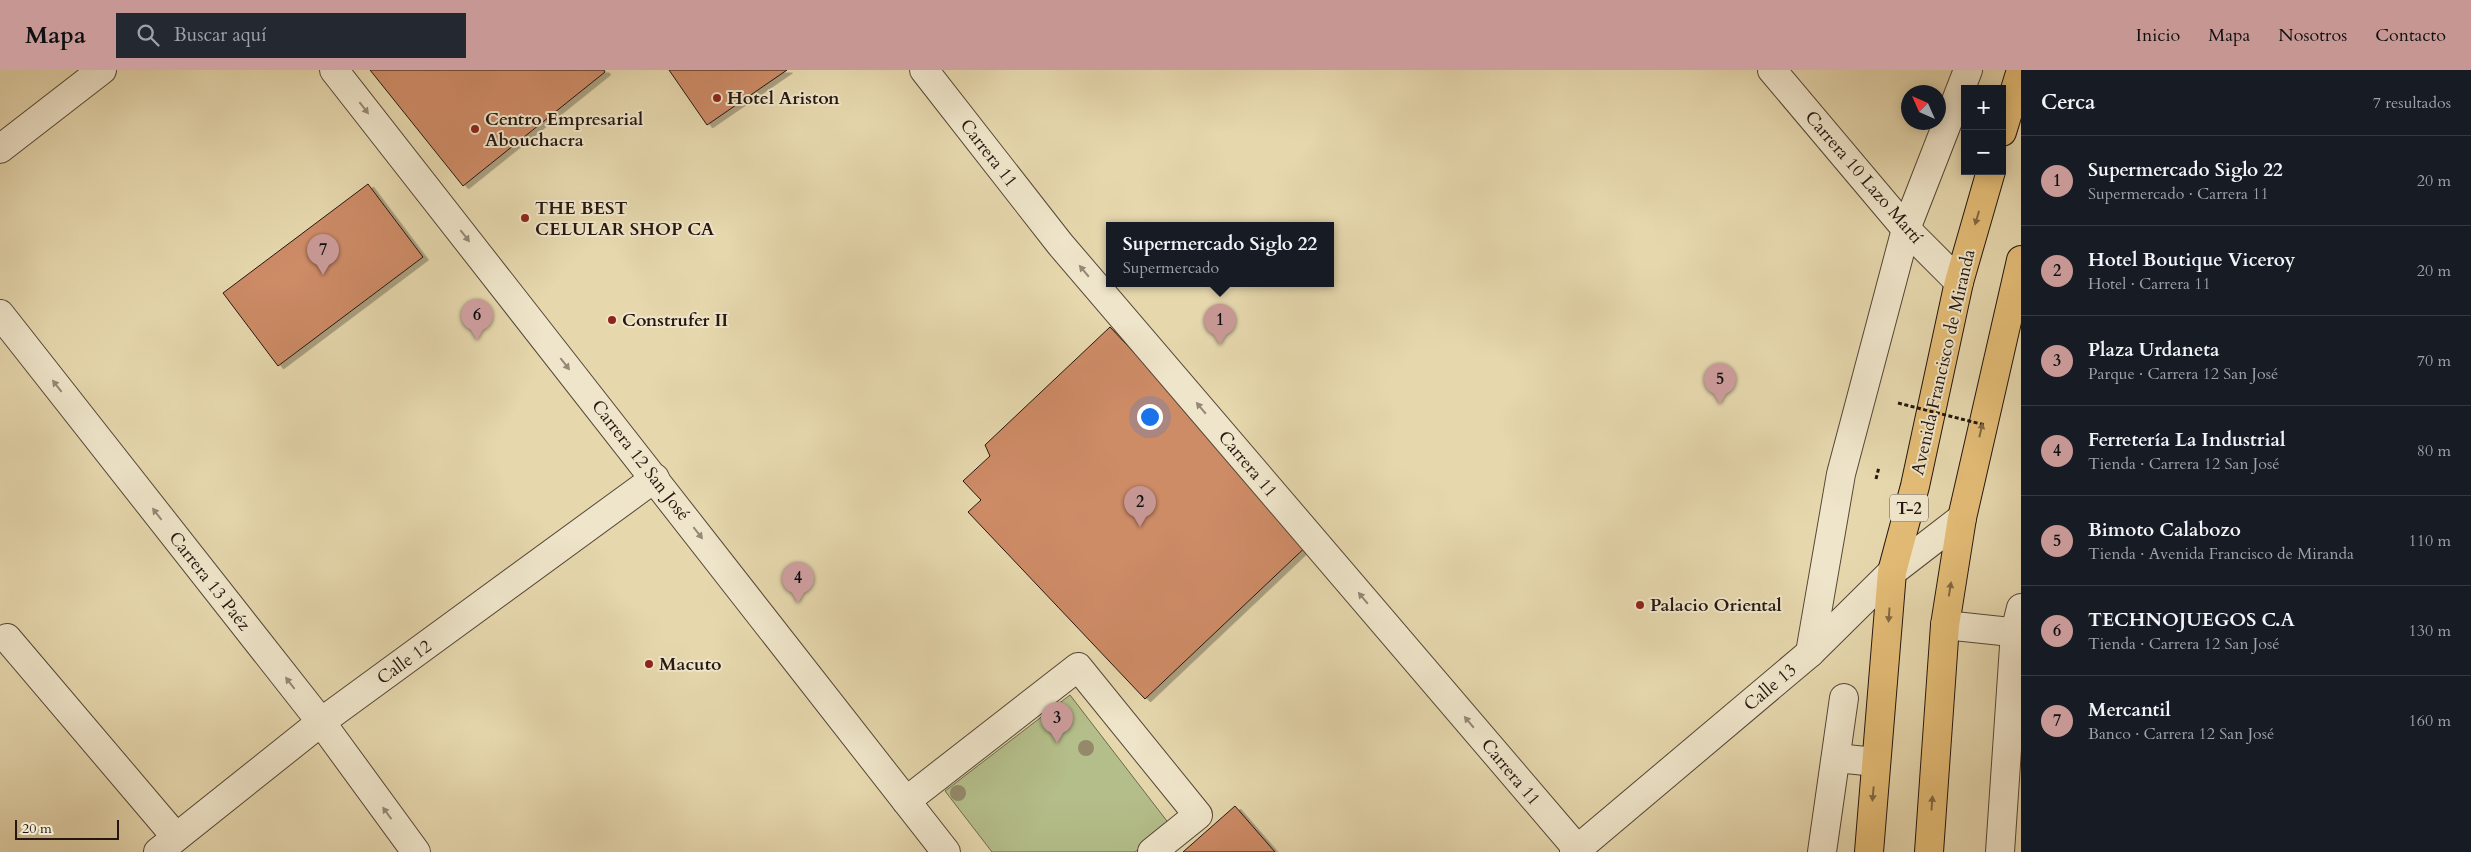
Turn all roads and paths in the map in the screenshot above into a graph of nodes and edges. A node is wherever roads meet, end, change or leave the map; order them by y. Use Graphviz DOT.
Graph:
graph roads {
  1 [pos="102,70"];
  2 [pos="334,70"];
  3 [pos="924,70"];
  4 [pos="1772,70"];
  5 [pos="1968,70"];
  6 [pos="2020,70"];
  7 [pos="2003,130"];
  8 [pos="0,149"];
  9 [pos="1990,175"];
  10 [pos="1906,229"];
  11 [pos="2021,260"];
  12 [pos="1958,282"];
  13 [pos="0,314"];
  14 [pos="1898,403"];
  15 [pos="1985,425"];
  16 [pos="655,478"];
  17 [pos="1962,518"];
  18 [pos="1892,572"];
  19 [pos="2019,624"];
  20 [pos="1944,625"];
  21 [pos="7,638"];
  22 [pos="1810,653"];
  23 [pos="1844,698"];
  24 [pos="321,722"];
  25 [pos="1836,758"];
  26 [pos="1876,762"];
  27 [pos="906,800"];
  28 [pos="167,845"];
  29 [pos="1577,851"];
  30 [pos="416,852"];
  31 [pos="946,852"];
  32 [pos="1152,852"];
  33 [pos="1822,852"];
  34 [pos="1869,852"];
  35 [pos="1929,852"];
  36 [pos="2000,852"];
  1 -- 8 [label="street"];
  2 -- 16 [label="street, Carrera 12 San José, one-way"];
  29 -- 3 [label="street, Carrera 11, one-way"];
  4 -- 10 [label="street, Carrera 10 Lazo Martí"];
  5 -- 10 [label="street"];
  6 -- 7 [label="highway"];
  9 -- 12 [label="highway, Avenida Francisco de Miranda / T-2, one-way"];
  10 -- 12 [label="street, Carrera 10 Lazo Martí"];
  10 -- 22 [label="street"];
  17 -- 11 [label="highway, one-way"];
  12 -- 18 [label="highway, Avenida Francisco de Miranda / T-2"];
  24 -- 13 [label="street, Carrera 13 Paéz, one-way"];
  14 -- 15 [label="path, bridge"];
  16 -- 24 [label="street, Calle 12"];
  16 -- 27 [label="street, Carrera 12 San José, one-way"];
  17 -- 18 [label="street, Calle 13"];
  20 -- 17 [label="highway, one-way"];
  18 -- 22 [label="street, Calle 13"];
  18 -- 26 [label="highway, Avenida Francisco de Miranda / T-2, one-way"];
  19 -- 20 [label="street"];
  19 -- 36 [label="street"];
  35 -- 20 [label="highway, one-way"];
  21 -- 28 [label="street"];
  22 -- 29 [label="street, Calle 13"];
  23 -- 25 [label="street"];
  24 -- 28 [label="street, Calle 12"];
  30 -- 24 [label="street, Carrera 13 Paéz, one-way"];
  25 -- 26 [label="street"];
  25 -- 33 [label="street"];
  26 -- 34 [label="highway, Avenida Francisco de Miranda / T-2, one-way"];
  27 -- 31 [label="street, Carrera 12 San José"];
  27 -- 32 [label="street"];
}
